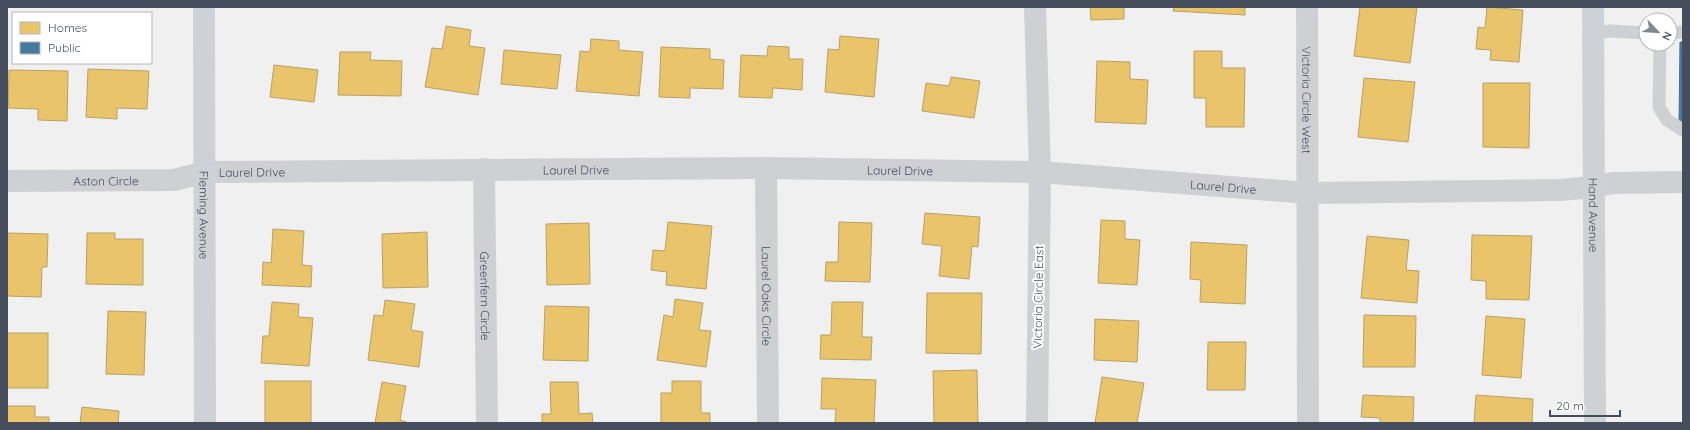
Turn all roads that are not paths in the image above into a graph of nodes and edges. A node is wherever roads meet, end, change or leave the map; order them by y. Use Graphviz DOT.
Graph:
graph roads {
  1 [pos="204,7"];
  2 [pos="1035,7"];
  3 [pos="1307,7"];
  4 [pos="1593,7"];
  5 [pos="1593,32"];
  6 [pos="1638,33"];
  7 [pos="1660,52"];
  8 [pos="1683,130"];
  9 [pos="766,168"];
  10 [pos="484,169"];
  11 [pos="204,172"];
  12 [pos="1040,172"];
  13 [pos="7,181"];
  14 [pos="1683,182"];
  15 [pos="1594,187"];
  16 [pos="1308,193"];
  17 [pos="205,423"];
  18 [pos="487,423"];
  19 [pos="768,423"];
  20 [pos="1037,423"];
  21 [pos="1308,423"];
  22 [pos="1595,423"];
  1 -- 11 [label="street, Fleming Avenue"];
  2 -- 12 [label="street"];
  3 -- 16 [label="street, Victoria Circle West"];
  4 -- 5 [label="street, Hand Avenue"];
  5 -- 6 [label="lane"];
  5 -- 15 [label="street, Hand Avenue"];
  7 -- 8 [label="lane"];
  9 -- 10 [label="street, Laurel Drive"];
  9 -- 12 [label="street, Laurel Drive"];
  9 -- 19 [label="street, Laurel Oaks Circle"];
  10 -- 11 [label="street, Laurel Drive"];
  10 -- 18 [label="street, Greenfern Circle"];
  11 -- 13 [label="street, Aston Circle"];
  11 -- 17 [label="street, Fleming Avenue"];
  12 -- 16 [label="street, Laurel Drive"];
  12 -- 20 [label="street, Victoria Circle East"];
  14 -- 15 [label="street, Laurel Drive"];
  15 -- 16 [label="street, Laurel Drive"];
  15 -- 22 [label="street, Hand Avenue"];
  16 -- 21 [label="street"];
}
